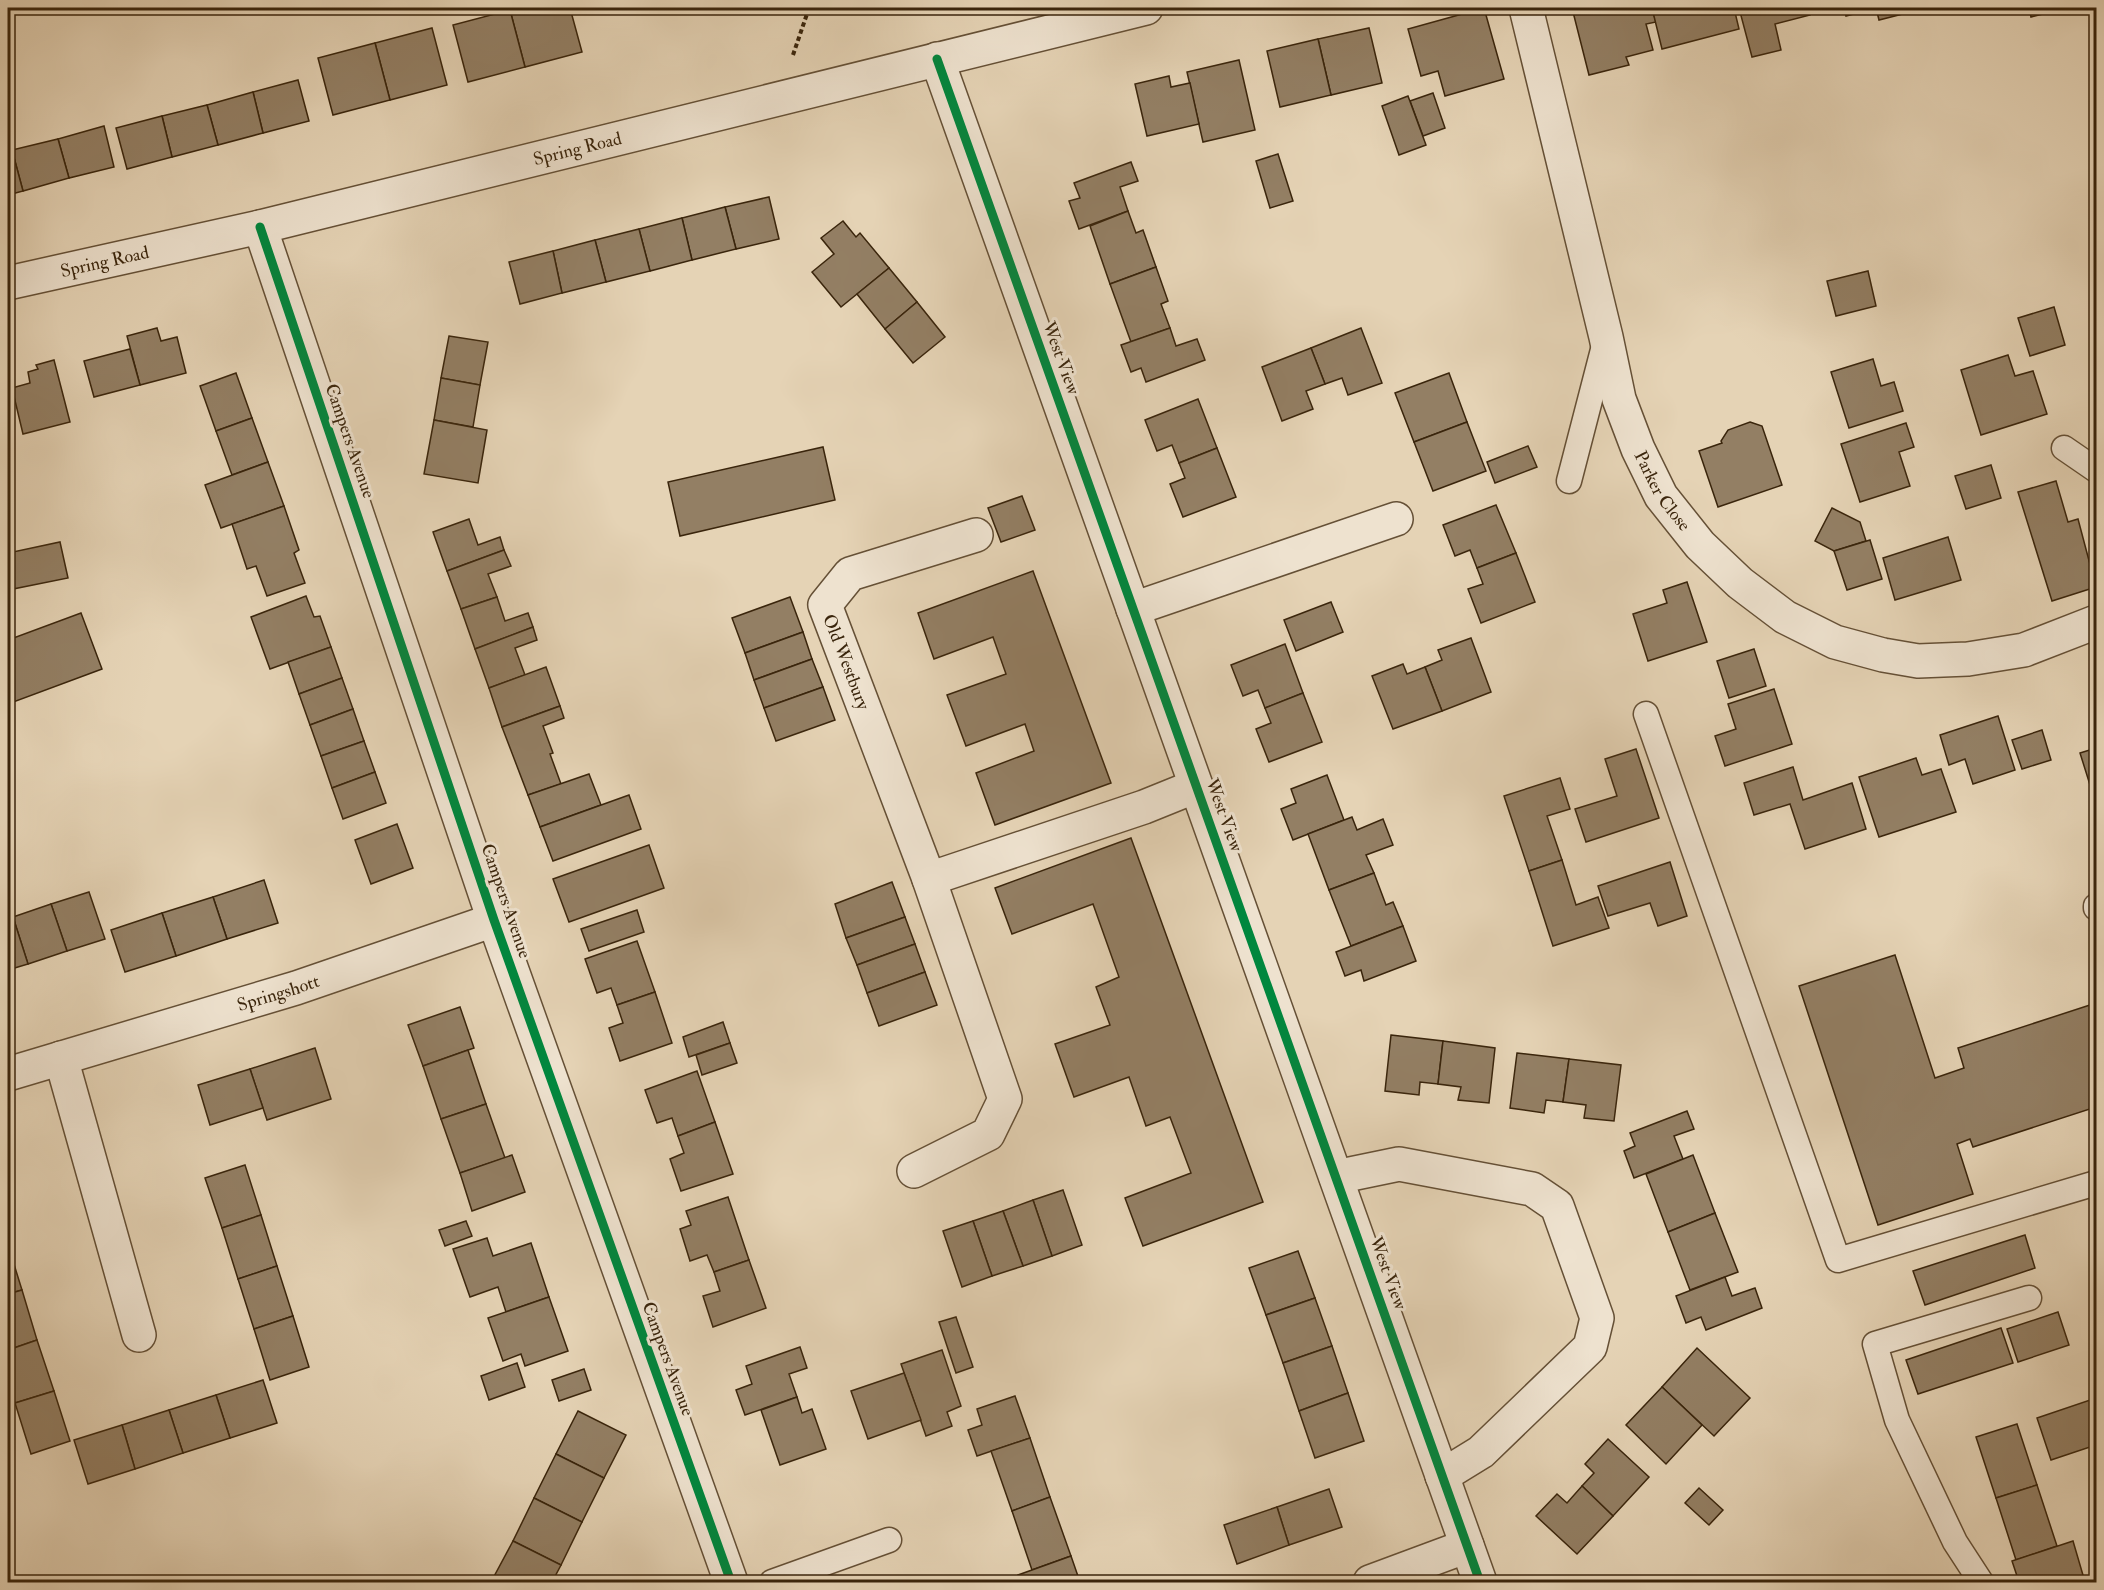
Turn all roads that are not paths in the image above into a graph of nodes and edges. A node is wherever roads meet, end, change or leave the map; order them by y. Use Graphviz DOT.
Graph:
graph roads {
  1 [pos="1146,8"];
  2 [pos="1526,8"];
  3 [pos="938,59"];
  4 [pos="260,226"];
  5 [pos="8,283"];
  6 [pos="1606,337"];
  7 [pos="2064,448"];
  8 [pos="2097,470"];
  9 [pos="1569,481"];
  10 [pos="1396,519"];
  11 [pos="976,535"];
  12 [pos="1133,609"];
  13 [pos="2097,622"];
  14 [pos="1646,714"];
  15 [pos="1196,786"];
  16 [pos="929,879"];
  17 [pos="494,920"];
  18 [pos="61,1058"];
  19 [pos="8,1074"];
  20 [pos="914,1171"];
  21 [pos="1336,1177"];
  22 [pos="2097,1184"];
  23 [pos="2029,1298"];
  24 [pos="139,1335"];
  25 [pos="1442,1476"];
  26 [pos="889,1540"];
  27 [pos="1467,1546"];
  28 [pos="731,1582"];
  29 [pos="772,1582"];
  30 [pos="1370,1582"];
  31 [pos="1480,1582"];
  32 [pos="1981,1582"];
  1 -- 3 [label="street, Spring Road"];
  2 -- 6 [label="street, Parker Close"];
  3 -- 4 [label="street, Spring Road"];
  3 -- 12 [label="street, West View"];
  4 -- 5 [label="street, Spring Road"];
  4 -- 17 [label="street, Campers Avenue"];
  6 -- 9 [label="lane"];
  6 -- 13 [label="street, Parker Close"];
  7 -- 8 [label="lane"];
  10 -- 12 [label="street"];
  11 -- 16 [label="street, Old Westbury"];
  12 -- 15 [label="street, West View"];
  14 -- 22 [label="lane"];
  15 -- 16 [label="street"];
  15 -- 21 [label="street, West View"];
  16 -- 20 [label="street, Old Westbury"];
  17 -- 18 [label="street, Springshott"];
  17 -- 28 [label="street, Campers Avenue"];
  18 -- 19 [label="street, Springshott"];
  18 -- 24 [label="street"];
  21 -- 25 [label="street, West View"];
  21 -- 25 [label="street"];
  23 -- 32 [label="lane"];
  25 -- 27 [label="street, West View"];
  26 -- 29 [label="lane"];
  27 -- 30 [label="street"];
  27 -- 31 [label="street, West View"];
}
